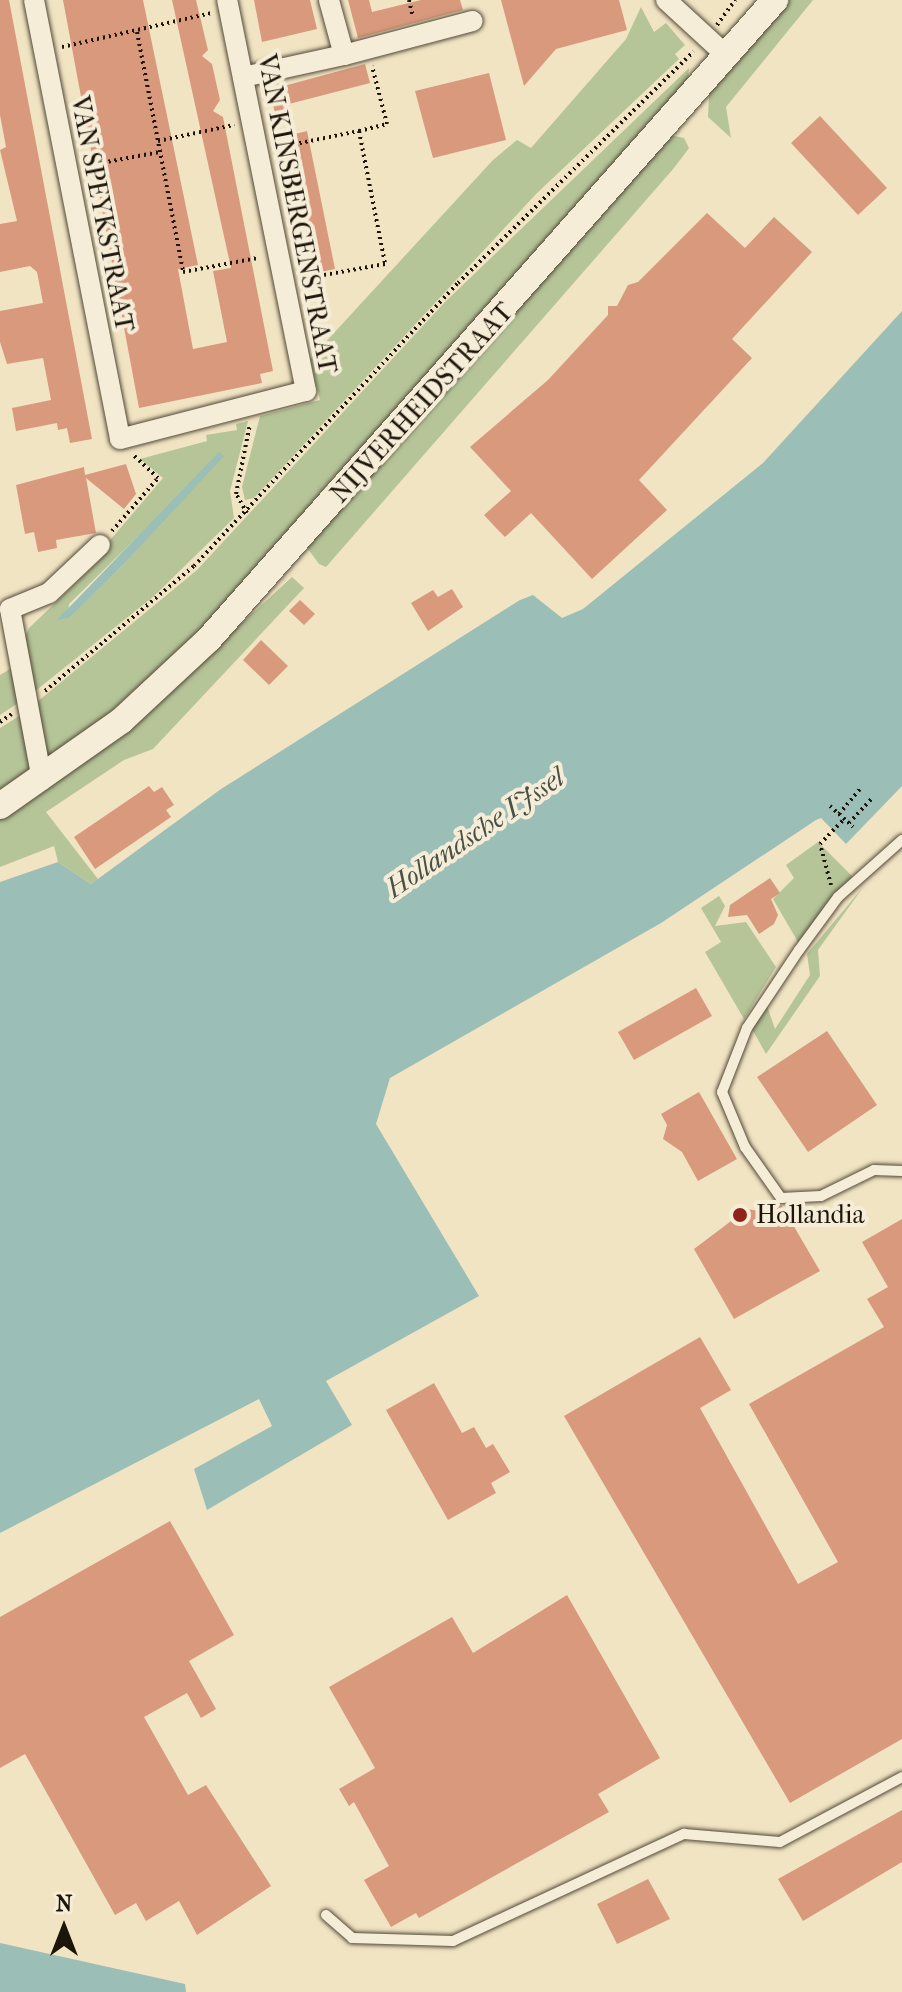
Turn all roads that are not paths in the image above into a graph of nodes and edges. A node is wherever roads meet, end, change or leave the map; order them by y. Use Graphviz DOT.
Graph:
graph roads {
  1 [pos="34,0"];
  2 [pos="329,0"];
  3 [pos="666,0"];
  4 [pos="775,0"];
  5 [pos="228,5"];
  6 [pos="473,21"];
  7 [pos="717,47"];
  8 [pos="344,55"];
  9 [pos="243,77"];
  10 [pos="125,438"];
  11 [pos="100,545"];
  12 [pos="42,780"];
  13 [pos="0,806"];
  14 [pos="902,840"];
  15 [pos="902,1171"];
  16 [pos="902,1777"];
  17 [pos="326,1915"];
  1 -- 10 [label="street, VAN SPEYKSTRAAT"];
  2 -- 8 [label="street"];
  3 -- 7 [label="street"];
  4 -- 7 [label="street, NIJVERHEIDSTRAAT"];
  5 -- 9 [label="street, VAN KINSBERGENSTRAAT"];
  6 -- 8 [label="street"];
  7 -- 12 [label="street, NIJVERHEIDSTRAAT"];
  8 -- 9 [label="street"];
  9 -- 10 [label="street, VAN KINSBERGENSTRAAT"];
  11 -- 12 [label="street"];
  12 -- 13 [label="street, NIJVERHEIDSTRAAT"];
  14 -- 15 [label="lane"];
  16 -- 17 [label="lane"];
}
